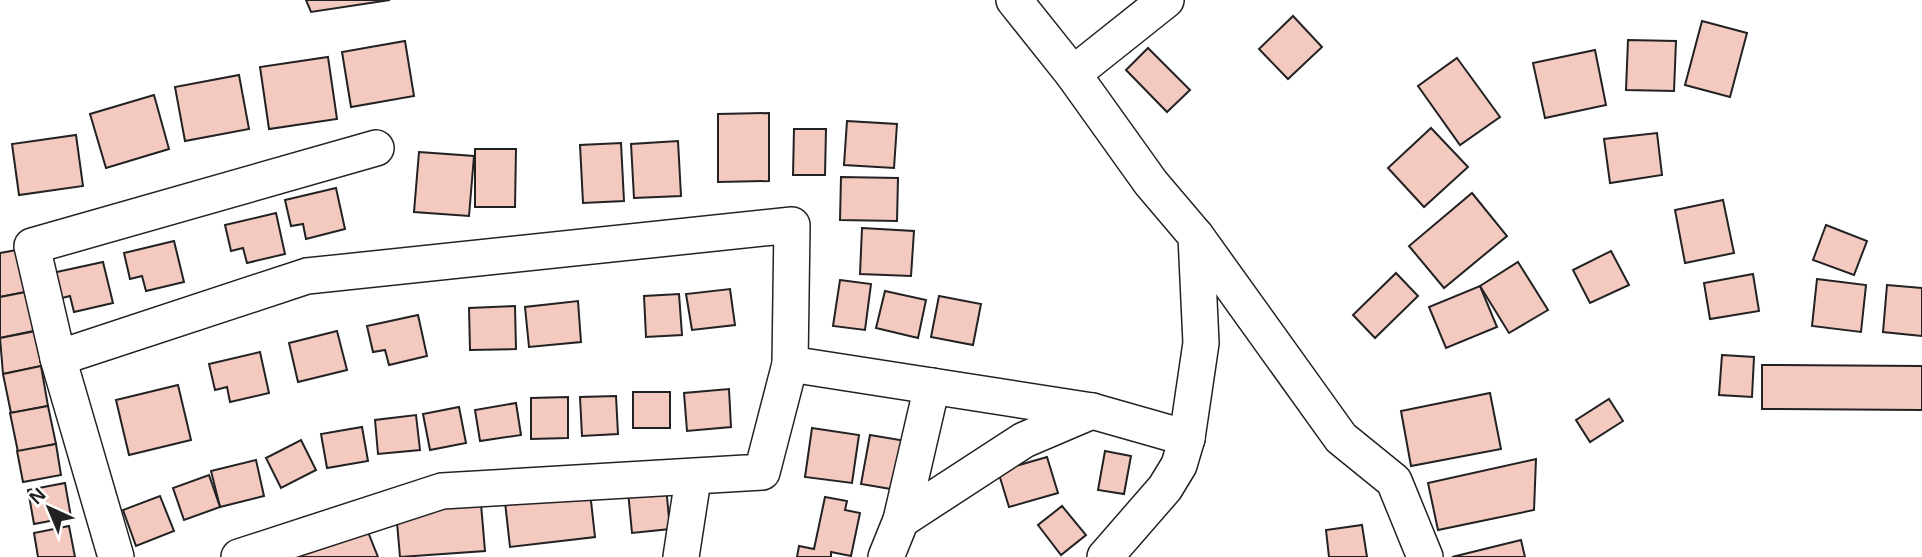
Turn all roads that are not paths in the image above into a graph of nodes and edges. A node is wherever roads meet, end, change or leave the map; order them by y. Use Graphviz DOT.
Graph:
graph roads {
  1 [pos="1014,0"];
  2 [pos="1166,0"];
  3 [pos="1073,74"];
  4 [pos="376,148"];
  5 [pos="1196,236"];
  6 [pos="58,358"];
  7 [pos="790,364"];
  8 [pos="932,386"];
  9 [pos="1091,411"];
  10 [pos="1187,438"];
  11 [pos="689,477"];
  12 [pos="901,520"];
  13 [pos="116,557"];
  14 [pos="239,557"];
  15 [pos="681,557"];
  16 [pos="886,557"];
  17 [pos="1105,557"];
  18 [pos="1425,557"];
  1 -- 3 [label="street"];
  2 -- 3 [label="street"];
  3 -- 5 [label="street"];
  4 -- 6 [label="street"];
  5 -- 10 [label="street"];
  5 -- 18 [label="street"];
  6 -- 7 [label="street"];
  6 -- 13 [label="street"];
  7 -- 8 [label="street"];
  7 -- 11 [label="street"];
  8 -- 9 [label="street"];
  8 -- 12 [label="street"];
  9 -- 10 [label="street"];
  9 -- 12 [label="street"];
  10 -- 17 [label="street"];
  11 -- 14 [label="street"];
  11 -- 15 [label="street"];
  12 -- 16 [label="street"];
}
